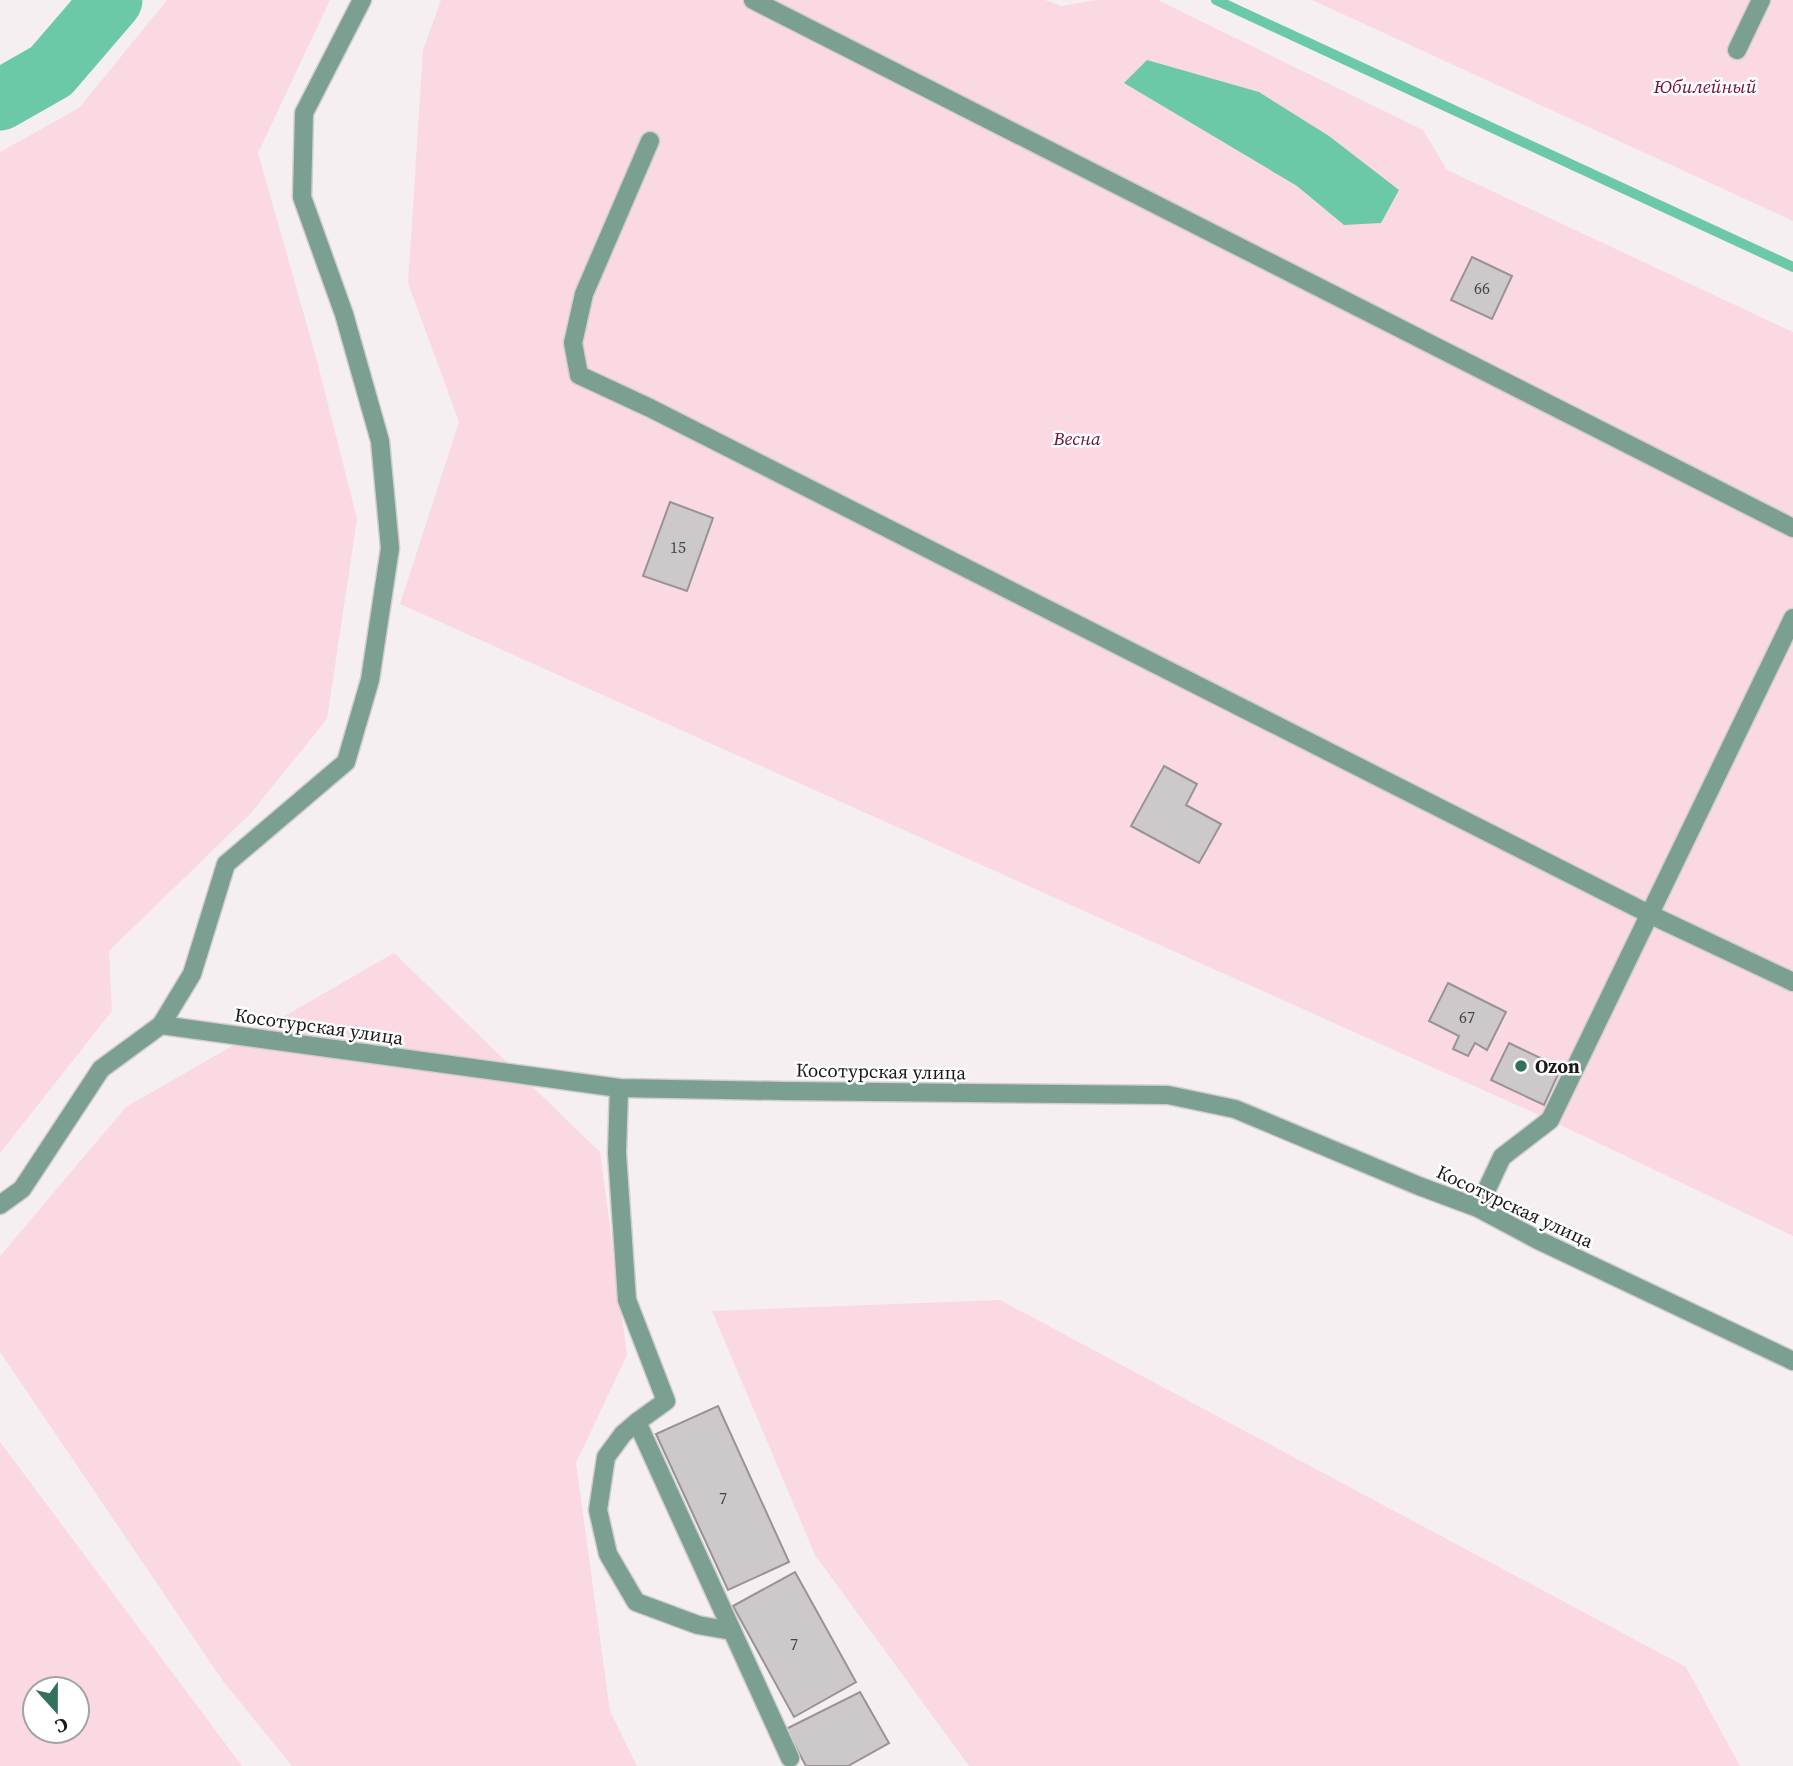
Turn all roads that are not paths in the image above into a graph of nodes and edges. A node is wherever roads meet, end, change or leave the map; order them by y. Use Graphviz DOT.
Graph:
graph roads {
  1 [pos="362,0"];
  2 [pos="753,0"];
  3 [pos="1761,0"];
  4 [pos="1737,50"];
  5 [pos="650,141"];
  6 [pos="1793,528"];
  7 [pos="1793,618"];
  8 [pos="1649,914"];
  9 [pos="1793,982"];
  10 [pos="161,1025"];
  11 [pos="619,1088"];
  12 [pos="0,1205"];
  13 [pos="1478,1208"];
  14 [pos="1793,1361"];
  15 [pos="637,1422"];
  16 [pos="732,1631"];
  17 [pos="790,1758"];
  1 -- 10 [label="street"];
  2 -- 6 [label="street"];
  3 -- 4 [label="street"];
  5 -- 8 [label="street"];
  7 -- 8 [label="street"];
  8 -- 9 [label="street"];
  8 -- 13 [label="street"];
  10 -- 11 [label="street, Косотурская улица"];
  10 -- 12 [label="street"];
  11 -- 13 [label="street, Косотурская улица"];
  11 -- 15 [label="street"];
  13 -- 14 [label="street, Косотурская улица"];
  15 -- 16 [label="street"];
  15 -- 16 [label="street"];
  16 -- 17 [label="street"];
}
